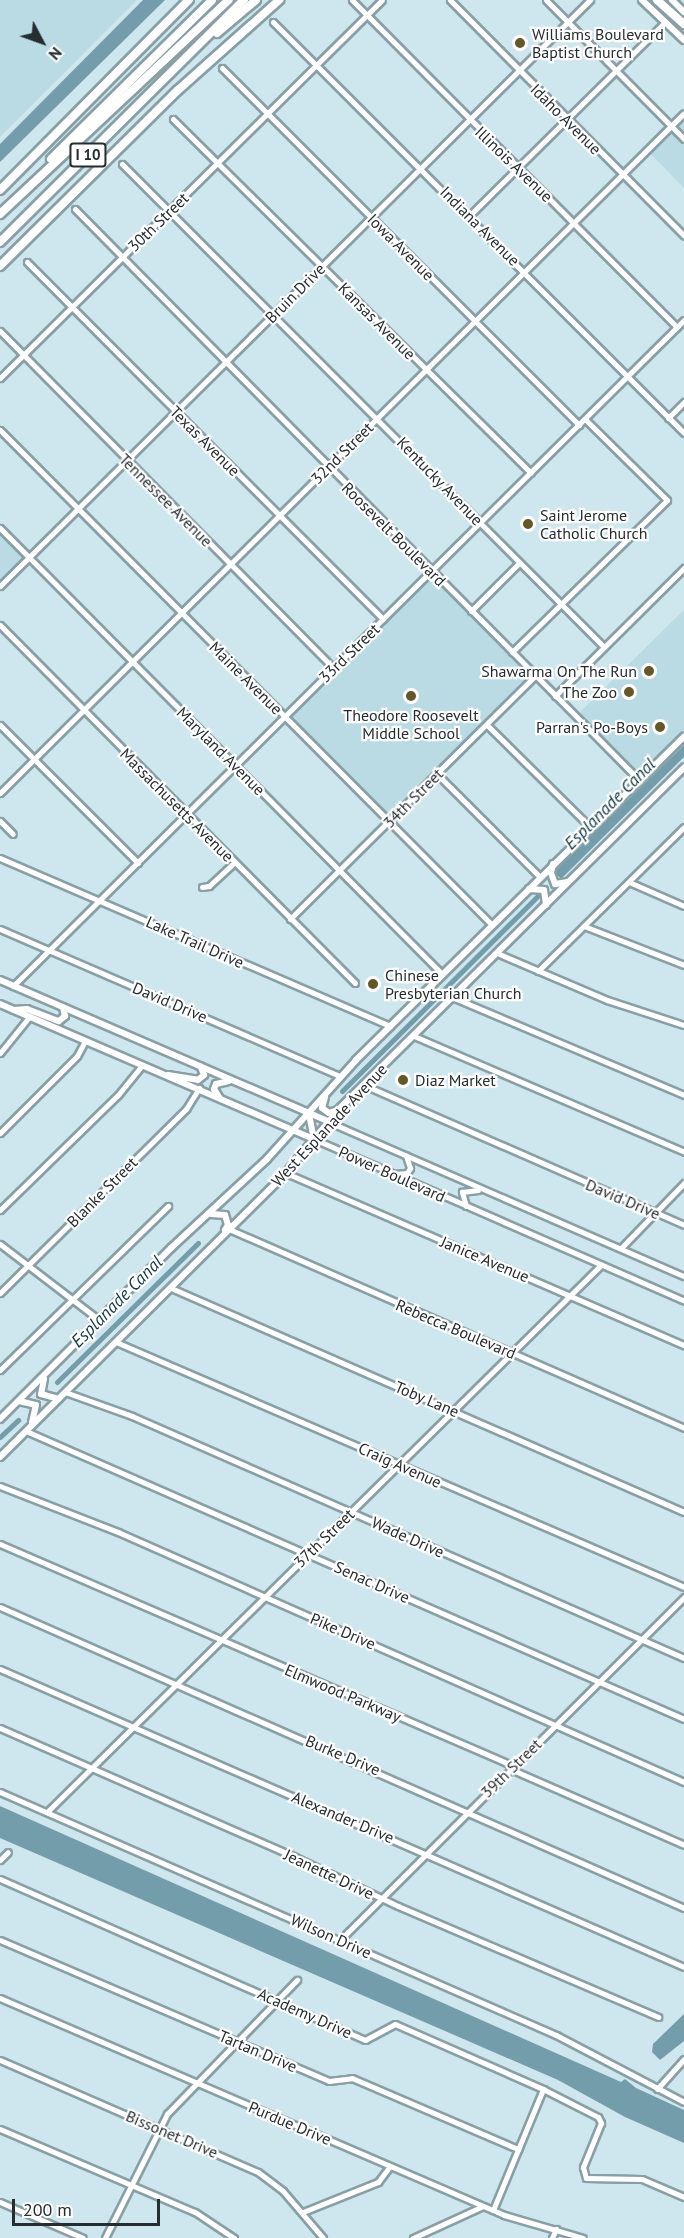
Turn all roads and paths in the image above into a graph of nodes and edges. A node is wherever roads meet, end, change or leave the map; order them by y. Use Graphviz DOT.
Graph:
graph roads {
  1 [pos="189,0"];
  2 [pos="206,0"];
  3 [pos="212,0"];
  4 [pos="229,0"];
  5 [pos="244,0"];
  6 [pos="256,0"];
  7 [pos="279,0"];
  8 [pos="352,0"];
  9 [pos="382,0"];
  10 [pos="450,0"];
  11 [pos="546,0"];
  12 [pos="590,0"];
  13 [pos="642,0"];
  14 [pos="657,0"];
  15 [pos="672,0"];
  16 [pos="684,12"];
  17 [pos="367,15"];
  18 [pos="273,22"];
  19 [pos="568,22"];
  20 [pos="664,22"];
  21 [pos="684,24"];
  22 [pos="177,34"];
  23 [pos="684,40"];
  24 [pos="316,65"];
  25 [pos="177,67"];
  26 [pos="222,68"];
  27 [pos="519,71"];
  28 [pos="616,71"];
  29 [pos="684,113"];
  30 [pos="267,114"];
  31 [pos="173,119"];
  32 [pos="567,119"];
  33 [pos="469,120"];
  34 [pos="671,126"];
  35 [pos="684,139"];
  36 [pos="219,162"];
  37 [pos="122,164"];
  38 [pos="518,166"];
  39 [pos="421,168"];
  40 [pos="622,175"];
  41 [pos="0,190"];
  42 [pos="75,209"];
  43 [pos="169,211"];
  44 [pos="0,212"];
  45 [pos="470,215"];
  46 [pos="371,217"];
  47 [pos="574,222"];
  48 [pos="684,236"];
  49 [pos="0,242"];
  50 [pos="121,258"];
  51 [pos="27,262"];
  52 [pos="0,266"];
  53 [pos="322,266"];
  54 [pos="525,271"];
  55 [pos="72,307"];
  56 [pos="273,314"];
  57 [pos="684,320"];
  58 [pos="474,321"];
  59 [pos="677,327"];
  60 [pos="0,332"];
  61 [pos="23,356"];
  62 [pos="225,362"];
  63 [pos="426,370"];
  64 [pos="627,376"];
  65 [pos="0,378"];
  66 [pos="684,402"];
  67 [pos="176,412"];
  68 [pos="378,418"];
  69 [pos="668,418"];
  70 [pos="585,419"];
  71 [pos="579,425"];
  72 [pos="0,430"];
  73 [pos="684,433"];
  74 [pos="126,460"];
  75 [pos="328,467"];
  76 [pos="531,473"];
  77 [pos="78,508"];
  78 [pos="279,516"];
  79 [pos="480,523"];
  80 [pos="0,528"];
  81 [pos="29,557"];
  82 [pos="519,563"];
  83 [pos="230,564"];
  84 [pos="684,568"];
  85 [pos="432,571"];
  86 [pos="0,586"];
  87 [pos="562,605"];
  88 [pos="471,611"];
  89 [pos="181,612"];
  90 [pos="383,620"];
  91 [pos="0,625"];
  92 [pos="604,647"];
  93 [pos="512,652"];
  94 [pos="132,661"];
  95 [pos="333,668"];
  96 [pos="535,676"];
  97 [pos="555,696"];
  98 [pos="84,710"];
  99 [pos="285,717"];
  100 [pos="0,724"];
  101 [pos="487,724"];
  102 [pos="684,736"];
  103 [pos="34,759"];
  104 [pos="236,766"];
  105 [pos="684,767"];
  106 [pos="437,774"];
  107 [pos="639,780"];
  108 [pos="0,793"];
  109 [pos="187,815"];
  110 [pos="0,821"];
  111 [pos="389,822"];
  112 [pos="590,827"];
  113 [pos="682,831"];
  114 [pos="13,834"];
  115 [pos="0,858"];
  116 [pos="138,863"];
  117 [pos="234,863"];
  118 [pos="553,864"];
  119 [pos="339,870"];
  120 [pos="540,877"];
  121 [pos="570,881"];
  122 [pos="629,882"];
  123 [pos="202,887"];
  124 [pos="527,890"];
  125 [pos="99,900"];
  126 [pos="546,906"];
  127 [pos="684,906"];
  128 [pos="290,919"];
  129 [pos="492,925"];
  130 [pos="584,926"];
  131 [pos="0,928"];
  132 [pos="49,950"];
  133 [pos="497,953"];
  134 [pos="684,965"];
  135 [pos="538,971"];
  136 [pos="442,974"];
  137 [pos="0,980"];
  138 [pos="355,983"];
  139 [pos="13,986"];
  140 [pos="452,997"];
  141 [pos="0,1004"];
  142 [pos="63,1007"];
  143 [pos="14,1010"];
  144 [pos="29,1017"];
  145 [pos="684,1025"];
  146 [pos="390,1026"];
  147 [pos="414,1036"];
  148 [pos="85,1041"];
  149 [pos="0,1053"];
  150 [pos="142,1065"];
  151 [pos="201,1067"];
  152 [pos="167,1076"];
  153 [pos="340,1077"];
  154 [pos="233,1081"];
  155 [pos="363,1085"];
  156 [pos="199,1088"];
  157 [pos="327,1091"];
  158 [pos="684,1095"];
  159 [pos="222,1099"];
  160 [pos="340,1108"];
  161 [pos="308,1113"];
  162 [pos="329,1122"];
  163 [pos="293,1130"];
  164 [pos="0,1133"];
  165 [pos="314,1139"];
  166 [pos="684,1152"];
  167 [pos="405,1155"];
  168 [pos="286,1173"];
  169 [pos="392,1174"];
  170 [pos="684,1183"];
  171 [pos="489,1191"];
  172 [pos="168,1206"];
  173 [pos="466,1206"];
  174 [pos="0,1210"];
  175 [pos="655,1212"];
  176 [pos="211,1214"];
  177 [pos="684,1225"];
  178 [pos="229,1229"];
  179 [pos="220,1238"];
  180 [pos="0,1244"];
  181 [pos="621,1248"];
  182 [pos="28,1265"];
  183 [pos="601,1265"];
  184 [pos="684,1276"];
  185 [pos="171,1288"];
  186 [pos="0,1293"];
  187 [pos="570,1295"];
  188 [pos="73,1300"];
  189 [pos="684,1301"];
  190 [pos="99,1320"];
  191 [pos="116,1342"];
  192 [pos="684,1345"];
  193 [pos="512,1353"];
  194 [pos="0,1370"];
  195 [pos="49,1371"];
  196 [pos="65,1392"];
  197 [pos="58,1399"];
  198 [pos="19,1401"];
  199 [pos="454,1411"];
  200 [pos="0,1419"];
  201 [pos="684,1428"];
  202 [pos="28,1429"];
  203 [pos="0,1457"];
  204 [pos="399,1464"];
  205 [pos="0,1486"];
  206 [pos="350,1512"];
  207 [pos="684,1512"];
  208 [pos="0,1544"];
  209 [pos="308,1553"];
  210 [pos="684,1587"];
  211 [pos="264,1597"];
  212 [pos="684,1597"];
  213 [pos="0,1607"];
  214 [pos="220,1639"];
  215 [pos="642,1640"];
  216 [pos="684,1658"];
  217 [pos="0,1669"];
  218 [pos="599,1682"];
  219 [pos="176,1683"];
  220 [pos="684,1719"];
  221 [pos="556,1725"];
  222 [pos="133,1726"];
  223 [pos="0,1728"];
  224 [pos="91,1767"];
  225 [pos="512,1767"];
  226 [pos="684,1782"];
  227 [pos="0,1792"];
  228 [pos="469,1810"];
  229 [pos="47,1812"];
  230 [pos="684,1845"];
  231 [pos="8,1852"];
  232 [pos="427,1852"];
  233 [pos="0,1860"];
  234 [pos="0,1879"];
  235 [pos="381,1899"];
  236 [pos="684,1908"];
  237 [pos="0,1940"];
  238 [pos="340,1940"];
  239 [pos="684,1967"];
  240 [pos="297,1980"];
  241 [pos="0,1998"];
  242 [pos="276,2001"];
  243 [pos="658,2018"];
  244 [pos="236,2041"];
  245 [pos="684,2059"];
  246 [pos="0,2060"];
  247 [pos="194,2083"];
  248 [pos="543,2089"];
  249 [pos="657,2089"];
  250 [pos="684,2102"];
  251 [pos="0,2129"];
  252 [pos="157,2129"];
  253 [pos="518,2149"];
  254 [pos="390,2166"];
  255 [pos="130,2185"];
  256 [pos="684,2197"];
  257 [pos="0,2202"];
  258 [pos="483,2206"];
  259 [pos="493,2210"];
  260 [pos="303,2212"];
  261 [pos="556,2229"];
  262 [pos="83,2238"];
  263 [pos="105,2238"];
  264 [pos="234,2238"];
  265 [pos="323,2238"];
  266 [pos="413,2238"];
  267 [pos="552,2238"];
  268 [pos="583,2238"];
  1 -- 41 [label="highway"];
  2 -- 22 [label="highway"];
  3 -- 22 [label="highway, I 10"];
  4 -- 44 [label="highway"];
  5 -- 25 [label="highway, I 10"];
  6 -- 25 [label="highway"];
  7 -- 52 [label="highway"];
  8 -- 17 [label="street, Illinois Avenue"];
  9 -- 17 [label="street, 30th Street"];
  10 -- 27 [label="street, Idaho Avenue"];
  11 -- 19 [label="street"];
  12 -- 19 [label="street, Bruin Drive"];
  13 -- 20 [label="main road"];
  14 -- 21 [label="highway"];
  15 -- 16 [label="main road"];
  17 -- 24 [label="street, 30th Street"];
  17 -- 33 [label="street, Illinois Avenue"];
  18 -- 24 [label="street, Indiana Avenue"];
  19 -- 27 [label="street, Bruin Drive"];
  19 -- 28 [label="street"];
  20 -- 23 [label="main road"];
  20 -- 28 [label="street"];
  22 -- 44 [label="highway, I 10"];
  24 -- 30 [label="street, 30th Street"];
  24 -- 39 [label="street, Indiana Avenue"];
  25 -- 49 [label="highway, I 10"];
  26 -- 30 [label="street, Iowa Avenue"];
  27 -- 32 [label="street, Idaho Avenue"];
  27 -- 33 [label="street, Bruin Drive"];
  28 -- 32 [label="street"];
  28 -- 34 [label="street"];
  29 -- 34 [label="street, 32nd Street"];
  30 -- 36 [label="street, 30th Street"];
  30 -- 46 [label="street, Iowa Avenue"];
  31 -- 36 [label="street, Kansas Avenue"];
  32 -- 38 [label="street"];
  32 -- 40 [label="street, Idaho Avenue"];
  33 -- 38 [label="street, Illinois Avenue"];
  33 -- 39 [label="street, Bruin Drive"];
  34 -- 35 [label="street"];
  34 -- 40 [label="street, 32nd Street"];
  36 -- 43 [label="street, 30th Street"];
  36 -- 53 [label="street, Kansas Avenue"];
  37 -- 43 [label="street, Kentucky Avenue"];
  38 -- 45 [label="street"];
  38 -- 47 [label="street, Illinois Avenue"];
  39 -- 45 [label="street, Indiana Avenue"];
  39 -- 46 [label="street, Bruin Drive"];
  40 -- 47 [label="street, 32nd Street"];
  40 -- 48 [label="street, Idaho Avenue"];
  42 -- 50 [label="street, Roosevelt Boulevard"];
  43 -- 50 [label="street, 30th Street"];
  43 -- 56 [label="street, Kentucky Avenue"];
  45 -- 54 [label="street, Indiana Avenue"];
  46 -- 53 [label="street, Bruin Drive"];
  46 -- 58 [label="street, Iowa Avenue"];
  47 -- 54 [label="street, 32nd Street"];
  47 -- 59 [label="street, Illinois Avenue"];
  50 -- 55 [label="street, 30th Street"];
  50 -- 62 [label="street, Roosevelt Boulevard"];
  51 -- 55 [label="street, Texas Avenue"];
  53 -- 56 [label="street, Bruin Drive"];
  53 -- 63 [label="street, Kansas Avenue"];
  54 -- 58 [label="street, 32nd Street"];
  54 -- 64 [label="street, Indiana Avenue"];
  55 -- 61 [label="street, 30th Street"];
  55 -- 67 [label="street, Texas Avenue"];
  56 -- 62 [label="street, Bruin Drive"];
  56 -- 68 [label="street, Kentucky Avenue"];
  57 -- 59 [label="street, 33rd Street"];
  58 -- 63 [label="street, 32nd Street"];
  58 -- 71 [label="street, Iowa Avenue"];
  59 -- 64 [label="street, 33rd Street"];
  60 -- 61 [label="street, Tennessee Avenue"];
  61 -- 65 [label="street, 30th Street"];
  61 -- 74 [label="street, Tennessee Avenue"];
  62 -- 67 [label="street, Bruin Drive"];
  62 -- 75 [label="street, Roosevelt Boulevard"];
  63 -- 68 [label="street, 32nd Street"];
  63 -- 76 [label="street, Kansas Avenue"];
  64 -- 69 [label="street, Indiana Avenue"];
  64 -- 70 [label="street, 33rd Street"];
  66 -- 69 [label="street"];
  67 -- 74 [label="street, Bruin Drive"];
  67 -- 78 [label="street, Texas Avenue"];
  68 -- 75 [label="street, 32nd Street"];
  68 -- 79 [label="street, Kentucky Avenue"];
  69 -- 73 [label="street, Indiana Avenue"];
  70 -- 71 [label="street, 33rd Street"];
  70 -- 87 [label="street"];
  71 -- 76 [label="street, 33rd Street"];
  72 -- 77 [label="street, Maine Avenue"];
  74 -- 77 [label="street, Bruin Drive"];
  74 -- 83 [label="street, Tennessee Avenue"];
  75 -- 78 [label="street, 32nd Street"];
  75 -- 85 [label="street, Roosevelt Boulevard"];
  76 -- 79 [label="street, 33rd Street"];
  77 -- 81 [label="street, Bruin Drive"];
  77 -- 89 [label="street, Maine Avenue"];
  78 -- 83 [label="street, 32nd Street"];
  78 -- 90 [label="street, Texas Avenue"];
  79 -- 82 [label="street, Kentucky Avenue"];
  79 -- 85 [label="street, 33rd Street"];
  80 -- 81 [label="street, Maryland Avenue"];
  81 -- 86 [label="street, Bruin Drive"];
  81 -- 94 [label="street, Maryland Avenue"];
  82 -- 87 [label="street, Kentucky Avenue"];
  82 -- 88 [label="street"];
  83 -- 89 [label="street, 32nd Street"];
  83 -- 95 [label="street, Tennessee Avenue"];
  84 -- 92 [label="street"];
  85 -- 88 [label="street, Roosevelt Boulevard"];
  85 -- 90 [label="street, 33rd Street"];
  87 -- 92 [label="street, Kentucky Avenue"];
  87 -- 93 [label="street"];
  88 -- 93 [label="street, Roosevelt Boulevard"];
  89 -- 94 [label="street, 32nd Street"];
  89 -- 99 [label="street, Maine Avenue"];
  90 -- 95 [label="street, 33rd Street"];
  91 -- 98 [label="street, Massachusetts Avenue"];
  92 -- 97 [label="street"];
  93 -- 96 [label="street, Roosevelt Boulevard"];
  94 -- 98 [label="street, 32nd Street"];
  94 -- 104 [label="street, Maryland Avenue"];
  95 -- 99 [label="street, 33rd Street"];
  96 -- 97 [label="street, Roosevelt Boulevard"];
  96 -- 101 [label="street, 34th Street"];
  97 -- 107 [label="street, Roosevelt Boulevard"];
  98 -- 103 [label="street, 32nd Street"];
  98 -- 109 [label="street, Massachusetts Avenue"];
  99 -- 104 [label="street, 33rd Street"];
  99 -- 111 [label="street, Maine Avenue"];
  100 -- 103 [label="street"];
  101 -- 106 [label="street, 34th Street"];
  101 -- 112 [label="street"];
  102 -- 107 [label="main road, West Esplanade Avenue"];
  103 -- 108 [label="street, 32nd Street"];
  103 -- 116 [label="street"];
  104 -- 109 [label="street, 33rd Street"];
  104 -- 119 [label="street, Maryland Avenue"];
  105 -- 121 [label="main road, West Esplanade Avenue"];
  106 -- 111 [label="street, 34th Street"];
  106 -- 120 [label="street"];
  107 -- 112 [label="main road, West Esplanade Avenue"];
  109 -- 116 [label="street, 33rd Street"];
  109 -- 117 [label="street, Massachusetts Avenue"];
  110 -- 114 [label="street"];
  111 -- 119 [label="street, 34th Street"];
  111 -- 129 [label="street, Maine Avenue"];
  112 -- 118 [label="main road, West Esplanade Avenue"];
  113 -- 122 [label="street"];
  115 -- 125 [label="street, Lake Trail Drive"];
  116 -- 125 [label="street, 33rd Street"];
  117 -- 123 [label="street"];
  117 -- 128 [label="street, Massachusetts Avenue"];
  118 -- 120 [label="main road, West Esplanade Avenue"];
  118 -- 121 [label="main road"];
  119 -- 128 [label="street, 34th Street"];
  119 -- 136 [label="street, Maryland Avenue"];
  120 -- 124 [label="main road, West Esplanade Avenue"];
  121 -- 126 [label="main road, West Esplanade Avenue"];
  122 -- 127 [label="street"];
  122 -- 130 [label="street"];
  124 -- 126 [label="main road"];
  124 -- 129 [label="main road, West Esplanade Avenue"];
  125 -- 132 [label="street, 33rd Street"];
  125 -- 146 [label="street, Lake Trail Drive"];
  126 -- 133 [label="main road, West Esplanade Avenue"];
  128 -- 138 [label="street, Massachusetts Avenue"];
  129 -- 136 [label="main road, West Esplanade Avenue"];
  130 -- 134 [label="street"];
  130 -- 135 [label="street"];
  131 -- 132 [label="street, David Drive"];
  132 -- 139 [label="street, 33rd Street"];
  132 -- 153 [label="street, David Drive"];
  133 -- 135 [label="street"];
  133 -- 140 [label="main road, West Esplanade Avenue"];
  135 -- 145 [label="street"];
  136 -- 146 [label="main road, West Esplanade Avenue"];
  137 -- 139 [label="main road, Power Boulevard"];
  139 -- 142 [label="main road, Power Boulevard"];
  140 -- 147 [label="main road, West Esplanade Avenue"];
  140 -- 158 [label="street"];
  141 -- 143 [label="main road, Power Boulevard"];
  142 -- 143 [label="main road"];
  142 -- 151 [label="main road, Power Boulevard"];
  143 -- 144 [label="main road, Power Boulevard"];
  144 -- 148 [label="main road, Power Boulevard"];
  144 -- 149 [label="street"];
  146 -- 153 [label="main road, West Esplanade Avenue"];
  147 -- 155 [label="main road, West Esplanade Avenue"];
  147 -- 166 [label="street"];
  148 -- 150 [label="main road, Power Boulevard"];
  148 -- 164 [label="street"];
  150 -- 152 [label="main road, Power Boulevard"];
  150 -- 174 [label="street"];
  151 -- 152 [label="main road"];
  151 -- 154 [label="main road, Power Boulevard"];
  152 -- 156 [label="main road, Power Boulevard"];
  153 -- 157 [label="main road, West Esplanade Avenue"];
  154 -- 159 [label="main road"];
  154 -- 161 [label="main road, Power Boulevard"];
  155 -- 160 [label="main road, West Esplanade Avenue"];
  155 -- 175 [label="street, David Drive"];
  156 -- 159 [label="main road, Power Boulevard"];
  156 -- 182 [label="street, Blanke Street"];
  157 -- 160 [label="main road"];
  157 -- 161 [label="main road, West Esplanade Avenue"];
  159 -- 163 [label="main road, Power Boulevard"];
  160 -- 162 [label="main road, West Esplanade Avenue"];
  161 -- 162 [label="main road, Power Boulevard"];
  161 -- 163 [label="main road, West Esplanade Avenue"];
  161 -- 165 [label="main road"];
  162 -- 165 [label="main road, West Esplanade Avenue"];
  162 -- 167 [label="street, Power Boulevard"];
  163 -- 165 [label="main road, Power Boulevard"];
  163 -- 176 [label="main road, West Esplanade Avenue"];
  165 -- 168 [label="main road, West Esplanade Avenue"];
  165 -- 169 [label="street, Power Boulevard"];
  167 -- 169 [label="street"];
  167 -- 171 [label="street, Power Boulevard"];
  168 -- 178 [label="main road, West Esplanade Avenue"];
  168 -- 187 [label="street, Janice Avenue"];
  169 -- 173 [label="street, Power Boulevard"];
  170 -- 175 [label="street"];
  171 -- 173 [label="street"];
  171 -- 181 [label="street, Power Boulevard"];
  172 -- 188 [label="street"];
  173 -- 183 [label="street, Power Boulevard"];
  175 -- 177 [label="street, David Drive"];
  175 -- 181 [label="street"];
  176 -- 179 [label="main road"];
  176 -- 190 [label="main road, West Esplanade Avenue"];
  178 -- 179 [label="main road, West Esplanade Avenue"];
  178 -- 193 [label="street, Rebecca Boulevard"];
  179 -- 185 [label="main road, West Esplanade Avenue"];
  180 -- 182 [label="street"];
  181 -- 184 [label="street, Power Boulevard"];
  182 -- 186 [label="street, Blanke Street"];
  182 -- 188 [label="street"];
  183 -- 187 [label="street, 37th Street"];
  183 -- 189 [label="street, Power Boulevard"];
  185 -- 191 [label="main road, West Esplanade Avenue"];
  185 -- 199 [label="street, Toby Lane"];
  187 -- 192 [label="street, Janice Avenue"];
  187 -- 193 [label="street, 37th Street"];
  188 -- 190 [label="street"];
  188 -- 194 [label="street"];
  190 -- 195 [label="main road, West Esplanade Avenue"];
  191 -- 196 [label="main road, West Esplanade Avenue"];
  191 -- 204 [label="street, Craig Avenue"];
  193 -- 199 [label="street, 37th Street"];
  193 -- 201 [label="street, Rebecca Boulevard"];
  195 -- 197 [label="main road"];
  195 -- 198 [label="main road, West Esplanade Avenue"];
  196 -- 197 [label="main road, West Esplanade Avenue"];
  196 -- 206 [label="street, Wade Drive"];
  197 -- 202 [label="main road, West Esplanade Avenue"];
  198 -- 200 [label="main road, West Esplanade Avenue"];
  198 -- 202 [label="main road"];
  199 -- 204 [label="street, 37th Street"];
  199 -- 207 [label="street, Toby Lane"];
  202 -- 203 [label="main road, West Esplanade Avenue"];
  202 -- 209 [label="street, Senac Drive"];
  204 -- 206 [label="street, 37th Street"];
  204 -- 210 [label="street, Craig Avenue"];
  205 -- 211 [label="street, Pike Drive"];
  206 -- 209 [label="street, 37th Street"];
  206 -- 215 [label="street, Wade Drive"];
  208 -- 214 [label="street, Elmwood Parkway"];
  209 -- 211 [label="street, 37th Street"];
  209 -- 218 [label="street, Senac Drive"];
  211 -- 214 [label="street, 37th Street"];
  211 -- 221 [label="street, Pike Drive"];
  212 -- 215 [label="street, 39th Street"];
  213 -- 219 [label="street, Burke Drive"];
  214 -- 219 [label="street, 37th Street"];
  214 -- 225 [label="street, Elmwood Parkway"];
  215 -- 216 [label="street, Wade Drive"];
  215 -- 218 [label="street, 39th Street"];
  217 -- 222 [label="street, Alexander Drive"];
  218 -- 220 [label="street, Senac Drive"];
  218 -- 221 [label="street, 39th Street"];
  219 -- 222 [label="street, 37th Street"];
  219 -- 228 [label="street, Burke Drive"];
  221 -- 225 [label="street, 39th Street"];
  221 -- 226 [label="street, Pike Drive"];
  222 -- 224 [label="street, 37th Street"];
  222 -- 232 [label="street, Alexander Drive"];
  223 -- 224 [label="street, Jeanette Drive"];
  224 -- 229 [label="street, 37th Street"];
  224 -- 235 [label="street, Jeanette Drive"];
  225 -- 228 [label="street, 39th Street"];
  225 -- 230 [label="street, Elmwood Parkway"];
  227 -- 229 [label="street, Wilson Drive"];
  228 -- 232 [label="street, 39th Street"];
  228 -- 236 [label="street, Burke Drive"];
  229 -- 238 [label="street, Wilson Drive"];
  231 -- 233 [label="street"];
  232 -- 235 [label="street, 39th Street"];
  232 -- 239 [label="street, Alexander Drive"];
  234 -- 242 [label="street, Academy Drive"];
  235 -- 238 [label="street, 39th Street"];
  235 -- 243 [label="street, Jeanette Drive"];
  237 -- 244 [label="street, Tartan Drive"];
  238 -- 249 [label="street, Wilson Drive"];
  240 -- 242 [label="street"];
  241 -- 247 [label="street, Purdue Drive"];
  242 -- 244 [label="street"];
  242 -- 248 [label="street, Academy Drive"];
  244 -- 247 [label="street"];
  244 -- 253 [label="street, Tartan Drive"];
  245 -- 249 [label="street"];
  246 -- 252 [label="street, Bissonet Drive"];
  247 -- 252 [label="street"];
  247 -- 254 [label="street, Purdue Drive"];
  248 -- 253 [label="street"];
  248 -- 256 [label="street, Academy Drive"];
  249 -- 250 [label="street, Wilson Drive"];
  251 -- 255 [label="street"];
  252 -- 255 [label="street"];
  252 -- 260 [label="street, Bissonet Drive"];
  253 -- 259 [label="street"];
  254 -- 258 [label="street, Purdue Drive"];
  254 -- 260 [label="street"];
  255 -- 263 [label="street"];
  255 -- 264 [label="street"];
  257 -- 262 [label="street"];
  258 -- 259 [label="street, Purdue Drive"];
  258 -- 266 [label="street"];
  259 -- 261 [label="street, Purdue Drive"];
  260 -- 265 [label="street, Bissonet Drive"];
  261 -- 267 [label="street"];
  261 -- 268 [label="street, Purdue Drive"];
}
